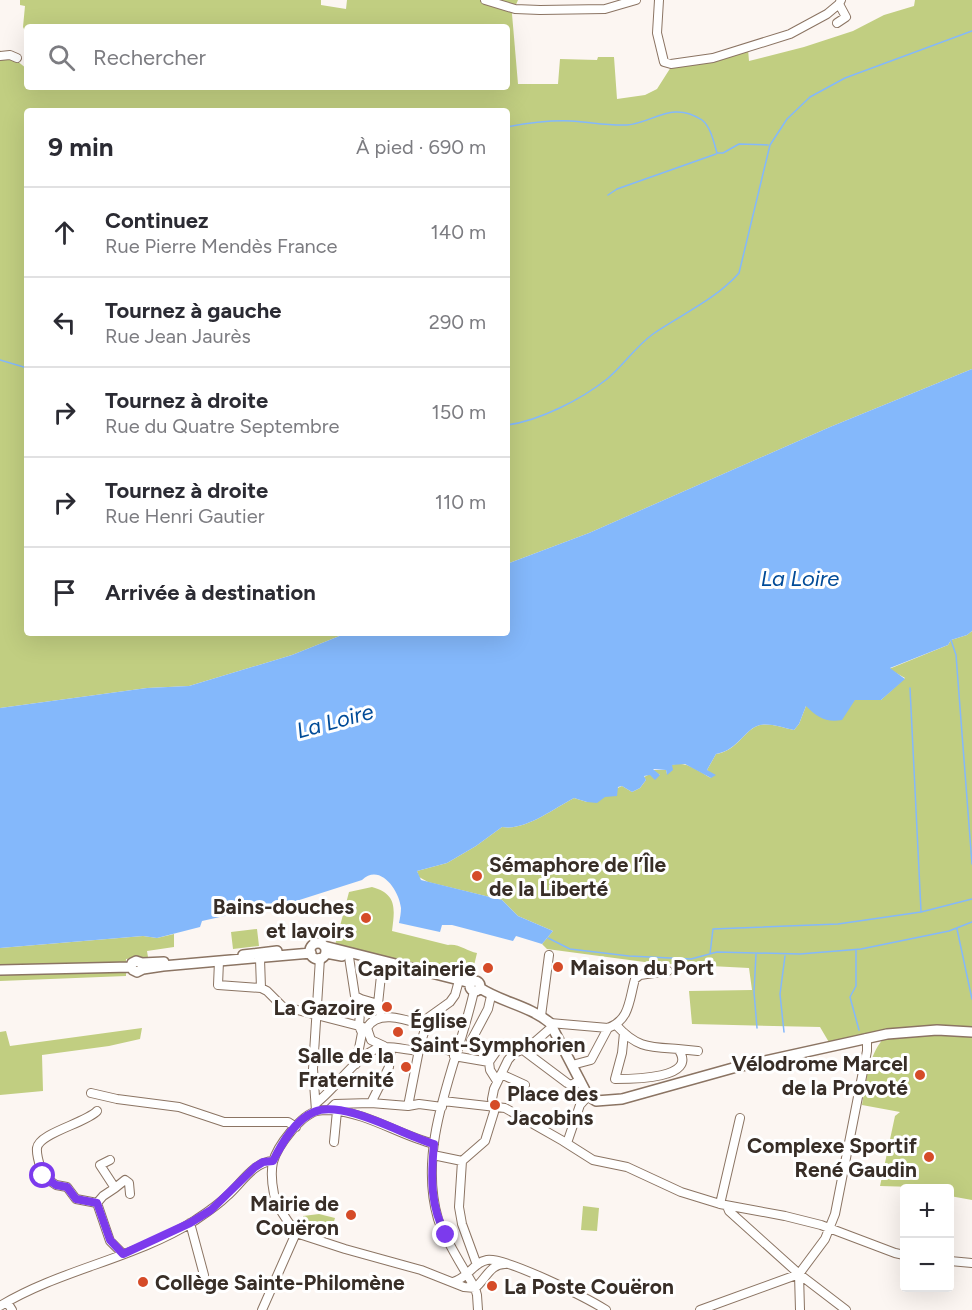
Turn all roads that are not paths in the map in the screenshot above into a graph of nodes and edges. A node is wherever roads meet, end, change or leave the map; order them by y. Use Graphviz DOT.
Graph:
graph roads {
  1 [pos="485,0"];
  2 [pos="636,0"];
  3 [pos="659,0"];
  4 [pos="840,2"];
  5 [pos="837,23"];
  6 [pos="0,56"];
  7 [pos="17,58"];
  8 [pos="311,950"];
  9 [pos="323,952"];
  10 [pos="549,955"];
  11 [pos="349,957"];
  12 [pos="261,959"];
  13 [pos="219,961"];
  14 [pos="142,966"];
  15 [pos="382,966"];
  16 [pos="0,970"];
  17 [pos="668,971"];
  18 [pos="458,984"];
  19 [pos="473,987"];
  20 [pos="261,988"];
  21 [pos="490,995"];
  22 [pos="361,999"];
  23 [pos="378,1004"];
  24 [pos="316,1014"];
  25 [pos="538,1015"];
  26 [pos="381,1017"];
  27 [pos="616,1025"];
  28 [pos="426,1026"];
  29 [pos="552,1026"];
  30 [pos="363,1027"];
  31 [pos="608,1028"];
  32 [pos="972,1032"];
  33 [pos="624,1033"];
  34 [pos="867,1038"];
  35 [pos="420,1046"];
  36 [pos="388,1047"];
  37 [pos="678,1049"];
  38 [pos="523,1050"];
  39 [pos="698,1051"];
  40 [pos="455,1054"];
  41 [pos="489,1062"];
  42 [pos="356,1064"];
  43 [pos="572,1065"];
  44 [pos="499,1078"];
  45 [pos="580,1080"];
  46 [pos="525,1085"];
  47 [pos="91,1093"];
  48 [pos="588,1096"];
  49 [pos="371,1103"];
  50 [pos="443,1104"];
  51 [pos="408,1106"];
  52 [pos="494,1106"];
  53 [pos="316,1107"];
  54 [pos="333,1111"];
  55 [pos="740,1118"];
  56 [pos="296,1127"];
  57 [pos="55,1134"];
  58 [pos="334,1142"];
  59 [pos="567,1143"];
  60 [pos="434,1144"];
  61 [pos="433,1155"];
  62 [pos="110,1160"];
  63 [pos="273,1161"];
  64 [pos="462,1161"];
  65 [pos="115,1188"];
  66 [pos="130,1194"];
  67 [pos="97,1203"];
  68 [pos="724,1205"];
  69 [pos="190,1223"];
  70 [pos="830,1229"];
  71 [pos="297,1233"];
  72 [pos="123,1254"];
  73 [pos="900,1254"];
  74 [pos="487,1260"];
  75 [pos="954,1261"];
  76 [pos="972,1263"];
  77 [pos="477,1265"];
  78 [pos="513,1266"];
  79 [pos="491,1269"];
  80 [pos="799,1274"];
  81 [pos="204,1275"];
  82 [pos="468,1276"];
  83 [pos="453,1282"];
  84 [pos="475,1288"];
  85 [pos="3,1304"];
  86 [pos="12,1310"];
  87 [pos="262,1310"];
  88 [pos="478,1310"];
  89 [pos="606,1310"];
  90 [pos="700,1310"];
  91 [pos="800,1310"];
  92 [pos="846,1310"];
  1 -- 2 [label="street"];
  3 -- 4 [label="street"];
  4 -- 5 [label="street"];
  6 -- 7 [label="street"];
  8 -- 9 [label="main road"];
  8 -- 9 [label="main road"];
  8 -- 12 [label="main road"];
  8 -- 14 [label="main road"];
  9 -- 11 [label="main road"];
  9 -- 19 [label="main road"];
  9 -- 24 [label="street"];
  10 -- 25 [label="street"];
  11 -- 15 [label="main road"];
  11 -- 22 [label="street"];
  12 -- 13 [label="main road"];
  12 -- 20 [label="street"];
  13 -- 14 [label="main road"];
  13 -- 20 [label="street"];
  14 -- 16 [label="main road"];
  15 -- 18 [label="main road"];
  15 -- 23 [label="street"];
  17 -- 27 [label="street"];
  18 -- 19 [label="main road"];
  18 -- 28 [label="street"];
  19 -- 21 [label="main road"];
  19 -- 40 [label="street"];
  20 -- 24 [label="street"];
  21 -- 25 [label="main road"];
  21 -- 41 [label="street"];
  22 -- 23 [label="street"];
  22 -- 30 [label="street"];
  23 -- 26 [label="street"];
  24 -- 30 [label="street"];
  24 -- 53 [label="street"];
  25 -- 29 [label="main road"];
  26 -- 28 [label="street"];
  26 -- 30 [label="street"];
  27 -- 31 [label="street"];
  27 -- 33 [label="street"];
  28 -- 35 [label="street"];
  29 -- 31 [label="street"];
  29 -- 38 [label="street"];
  29 -- 43 [label="main road"];
  30 -- 36 [label="street"];
  30 -- 42 [label="street"];
  31 -- 43 [label="street"];
  32 -- 34 [label="main road"];
  33 -- 37 [label="street"];
  33 -- 37 [label="street"];
  34 -- 48 [label="main road"];
  34 -- 70 [label="street"];
  35 -- 36 [label="street"];
  35 -- 40 [label="street"];
  35 -- 51 [label="street"];
  36 -- 42 [label="street"];
  36 -- 49 [label="street"];
  37 -- 39 [label="street"];
  38 -- 44 [label="street"];
  38 -- 45 [label="street"];
  40 -- 41 [label="street"];
  40 -- 50 [label="street"];
  41 -- 44 [label="street"];
  42 -- 53 [label="street"];
  43 -- 45 [label="main road"];
  44 -- 46 [label="street"];
  44 -- 52 [label="street"];
  45 -- 48 [label="main road"];
  47 -- 56 [label="street"];
  48 -- 59 [label="street"];
  49 -- 51 [label="street"];
  49 -- 54 [label="street"];
  50 -- 51 [label="street"];
  50 -- 52 [label="street"];
  50 -- 60 [label="street"];
  52 -- 59 [label="street"];
  52 -- 64 [label="street"];
  53 -- 54 [label="street"];
  53 -- 56 [label="street"];
  54 -- 58 [label="street"];
  54 -- 60 [label="street"];
  55 -- 68 [label="street"];
  56 -- 63 [label="street"];
  57 -- 57 [label="street"];
  57 -- 67 [label="street"];
  59 -- 68 [label="street"];
  60 -- 61 [label="street"];
  61 -- 64 [label="street"];
  61 -- 82 [label="street"];
  62 -- 65 [label="street"];
  63 -- 69 [label="street"];
  63 -- 71 [label="street"];
  64 -- 77 [label="street"];
  65 -- 66 [label="street"];
  65 -- 67 [label="street"];
  67 -- 72 [label="street"];
  68 -- 70 [label="street"];
  68 -- 80 [label="street"];
  69 -- 72 [label="street"];
  69 -- 81 [label="street"];
  70 -- 73 [label="street"];
  70 -- 80 [label="street"];
  71 -- 83 [label="street"];
  71 -- 87 [label="street"];
  72 -- 85 [label="street"];
  74 -- 77 [label="street"];
  74 -- 78 [label="street"];
  74 -- 79 [label="street"];
  75 -- 76 [label="street"];
  77 -- 82 [label="street"];
  78 -- 79 [label="street"];
  78 -- 89 [label="street"];
  79 -- 84 [label="street"];
  80 -- 90 [label="street"];
  80 -- 91 [label="street"];
  80 -- 92 [label="street"];
  82 -- 83 [label="street"];
  82 -- 84 [label="street"];
  83 -- 84 [label="street"];
  84 -- 88 [label="street"];
  85 -- 86 [label="street"];
}
